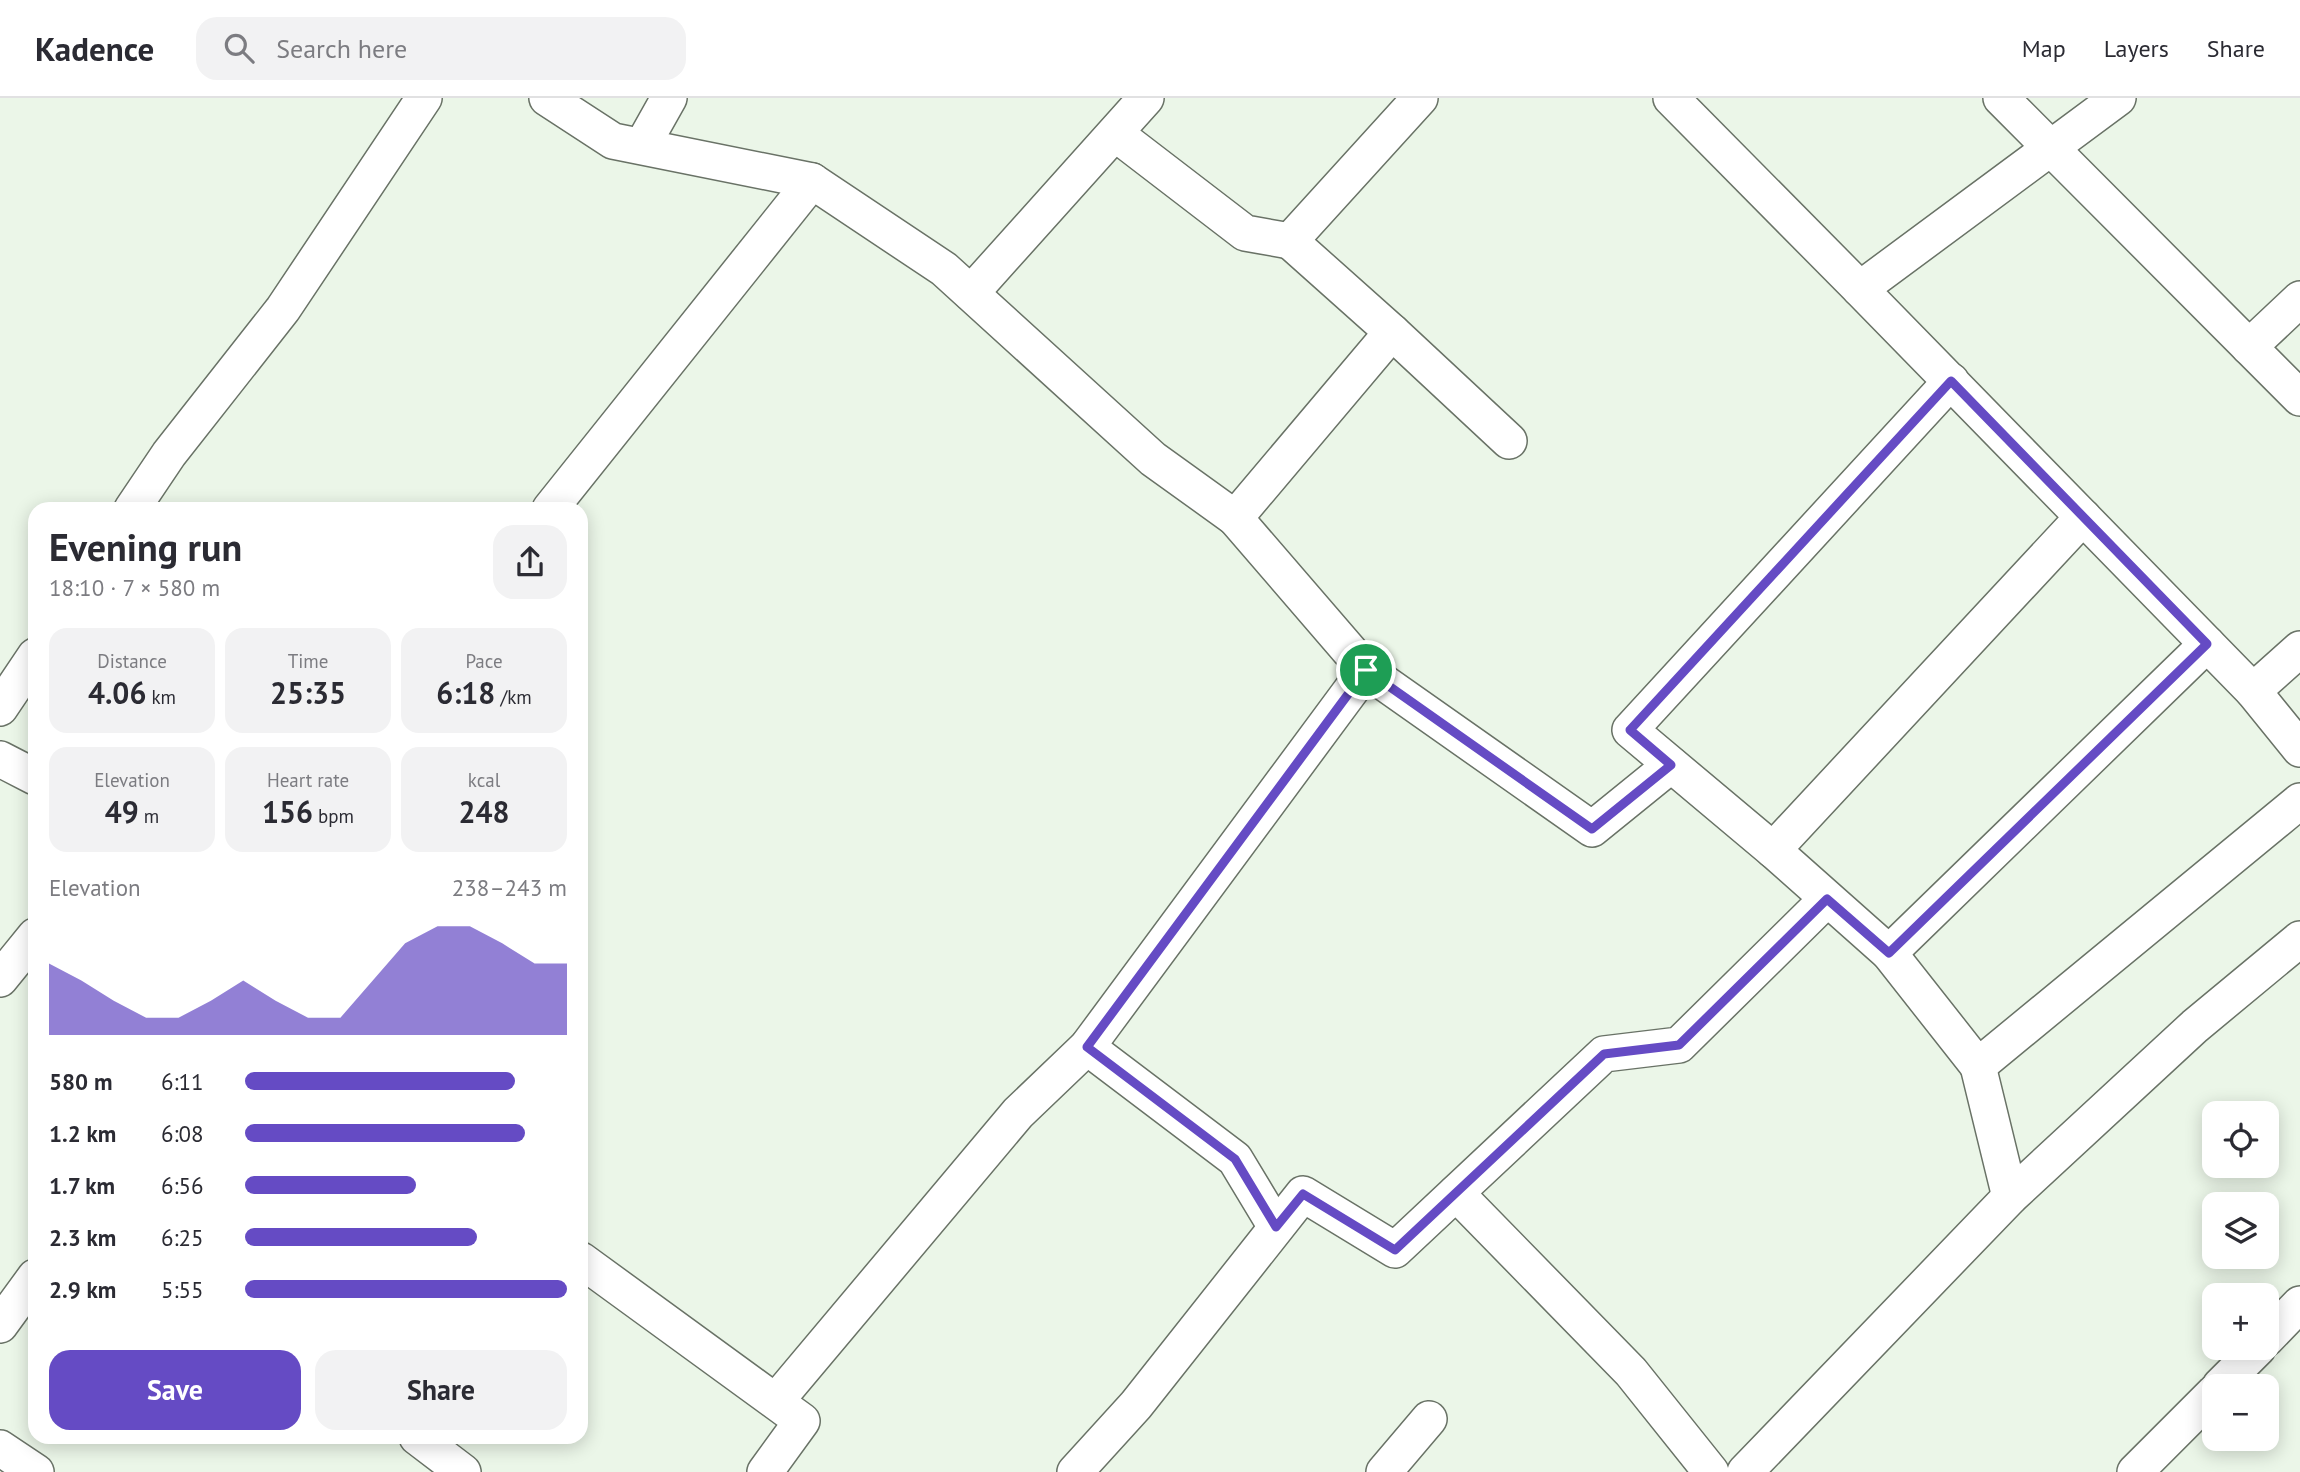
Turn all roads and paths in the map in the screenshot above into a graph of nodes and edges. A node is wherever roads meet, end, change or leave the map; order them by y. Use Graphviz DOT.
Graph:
graph roads {
  1 [pos="424,98"];
  2 [pos="547,98"];
  3 [pos="669,98"];
  4 [pos="1146,98"];
  5 [pos="1420,98"];
  6 [pos="1671,98"];
  7 [pos="2001,98"];
  8 [pos="2118,98"];
  9 [pos="1116,134"];
  10 [pos="642,146"];
  11 [pos="2048,147"];
  12 [pos="812,181"];
  13 [pos="1290,241"];
  14 [pos="1860,289"];
  15 [pos="971,293"];
  16 [pos="2300,299"];
  17 [pos="1392,332"];
  18 [pos="2249,347"];
  19 [pos="1951,381"];
  20 [pos="2300,398"];
  21 [pos="1509,440"];
  22 [pos="137,502"];
  23 [pos="556,502"];
  24 [pos="2083,517"];
  25 [pos="1235,518"];
  26 [pos="2207,644"];
  27 [pos="2300,649"];
  28 [pos="28,667"];
  29 [pos="1366,670"];
  30 [pos="2253,691"];
  31 [pos="0,709"];
  32 [pos="2300,749"];
  33 [pos="0,759"];
  34 [pos="1671,765"];
  35 [pos="28,773"];
  36 [pos="2300,801"];
  37 [pos="1773,850"];
  38 [pos="1827,899"];
  39 [pos="2300,939"];
  40 [pos="28,945"];
  41 [pos="1889,953"];
  42 [pos="0,979"];
  43 [pos="1087,1047"];
  44 [pos="1978,1066"];
  45 [pos="1456,1193"];
  46 [pos="2010,1197"];
  47 [pos="1276,1227"];
  48 [pos="588,1265"];
  49 [pos="28,1287"];
  50 [pos="2300,1304"];
  51 [pos="0,1325"];
  52 [pos="2279,1326"];
  53 [pos="2246,1360"];
  54 [pos="2232,1374"];
  55 [pos="776,1401"];
  56 [pos="2202,1405"];
  57 [pos="1429,1419"];
  58 [pos="426,1444"];
  59 [pos="0,1448"];
  60 [pos="36,1472"];
  61 [pos="463,1472"];
  62 [pos="765,1472"];
  63 [pos="1075,1472"];
  64 [pos="1384,1472"];
  65 [pos="1711,1472"];
  66 [pos="1745,1472"];
  67 [pos="2135,1472"];
  1 -- 22 [label="street"];
  2 -- 10 [label="street"];
  3 -- 10 [label="street"];
  4 -- 9 [label="street"];
  5 -- 13 [label="street"];
  6 -- 14 [label="street"];
  7 -- 11 [label="street"];
  8 -- 11 [label="street"];
  9 -- 13 [label="street"];
  9 -- 15 [label="street"];
  10 -- 12 [label="street"];
  11 -- 14 [label="street"];
  11 -- 18 [label="street"];
  12 -- 15 [label="street"];
  12 -- 23 [label="street"];
  13 -- 17 [label="street"];
  14 -- 19 [label="street"];
  15 -- 25 [label="street"];
  16 -- 18 [label="street"];
  17 -- 21 [label="street"];
  17 -- 25 [label="street"];
  18 -- 20 [label="street"];
  19 -- 24 [label="street"];
  19 -- 34 [label="street"];
  24 -- 26 [label="street"];
  24 -- 37 [label="street"];
  25 -- 29 [label="street"];
  26 -- 30 [label="street"];
  26 -- 41 [label="street"];
  27 -- 30 [label="street"];
  28 -- 31 [label="street"];
  29 -- 34 [label="street"];
  29 -- 43 [label="street"];
  30 -- 32 [label="street"];
  33 -- 35 [label="street"];
  34 -- 37 [label="street"];
  36 -- 44 [label="street"];
  37 -- 38 [label="street"];
  38 -- 41 [label="street"];
  38 -- 45 [label="street"];
  39 -- 46 [label="street"];
  40 -- 42 [label="street"];
  41 -- 44 [label="street"];
  43 -- 47 [label="street"];
  43 -- 55 [label="street"];
  44 -- 46 [label="street"];
  45 -- 47 [label="street"];
  45 -- 65 [label="street"];
  46 -- 66 [label="street"];
  47 -- 63 [label="street"];
  48 -- 55 [label="street"];
  49 -- 51 [label="street"];
  50 -- 52 [label="street"];
  53 -- 54 [label="street"];
  55 -- 62 [label="street"];
  56 -- 67 [label="street"];
  57 -- 64 [label="street"];
  58 -- 61 [label="street"];
  59 -- 60 [label="street"];
}
